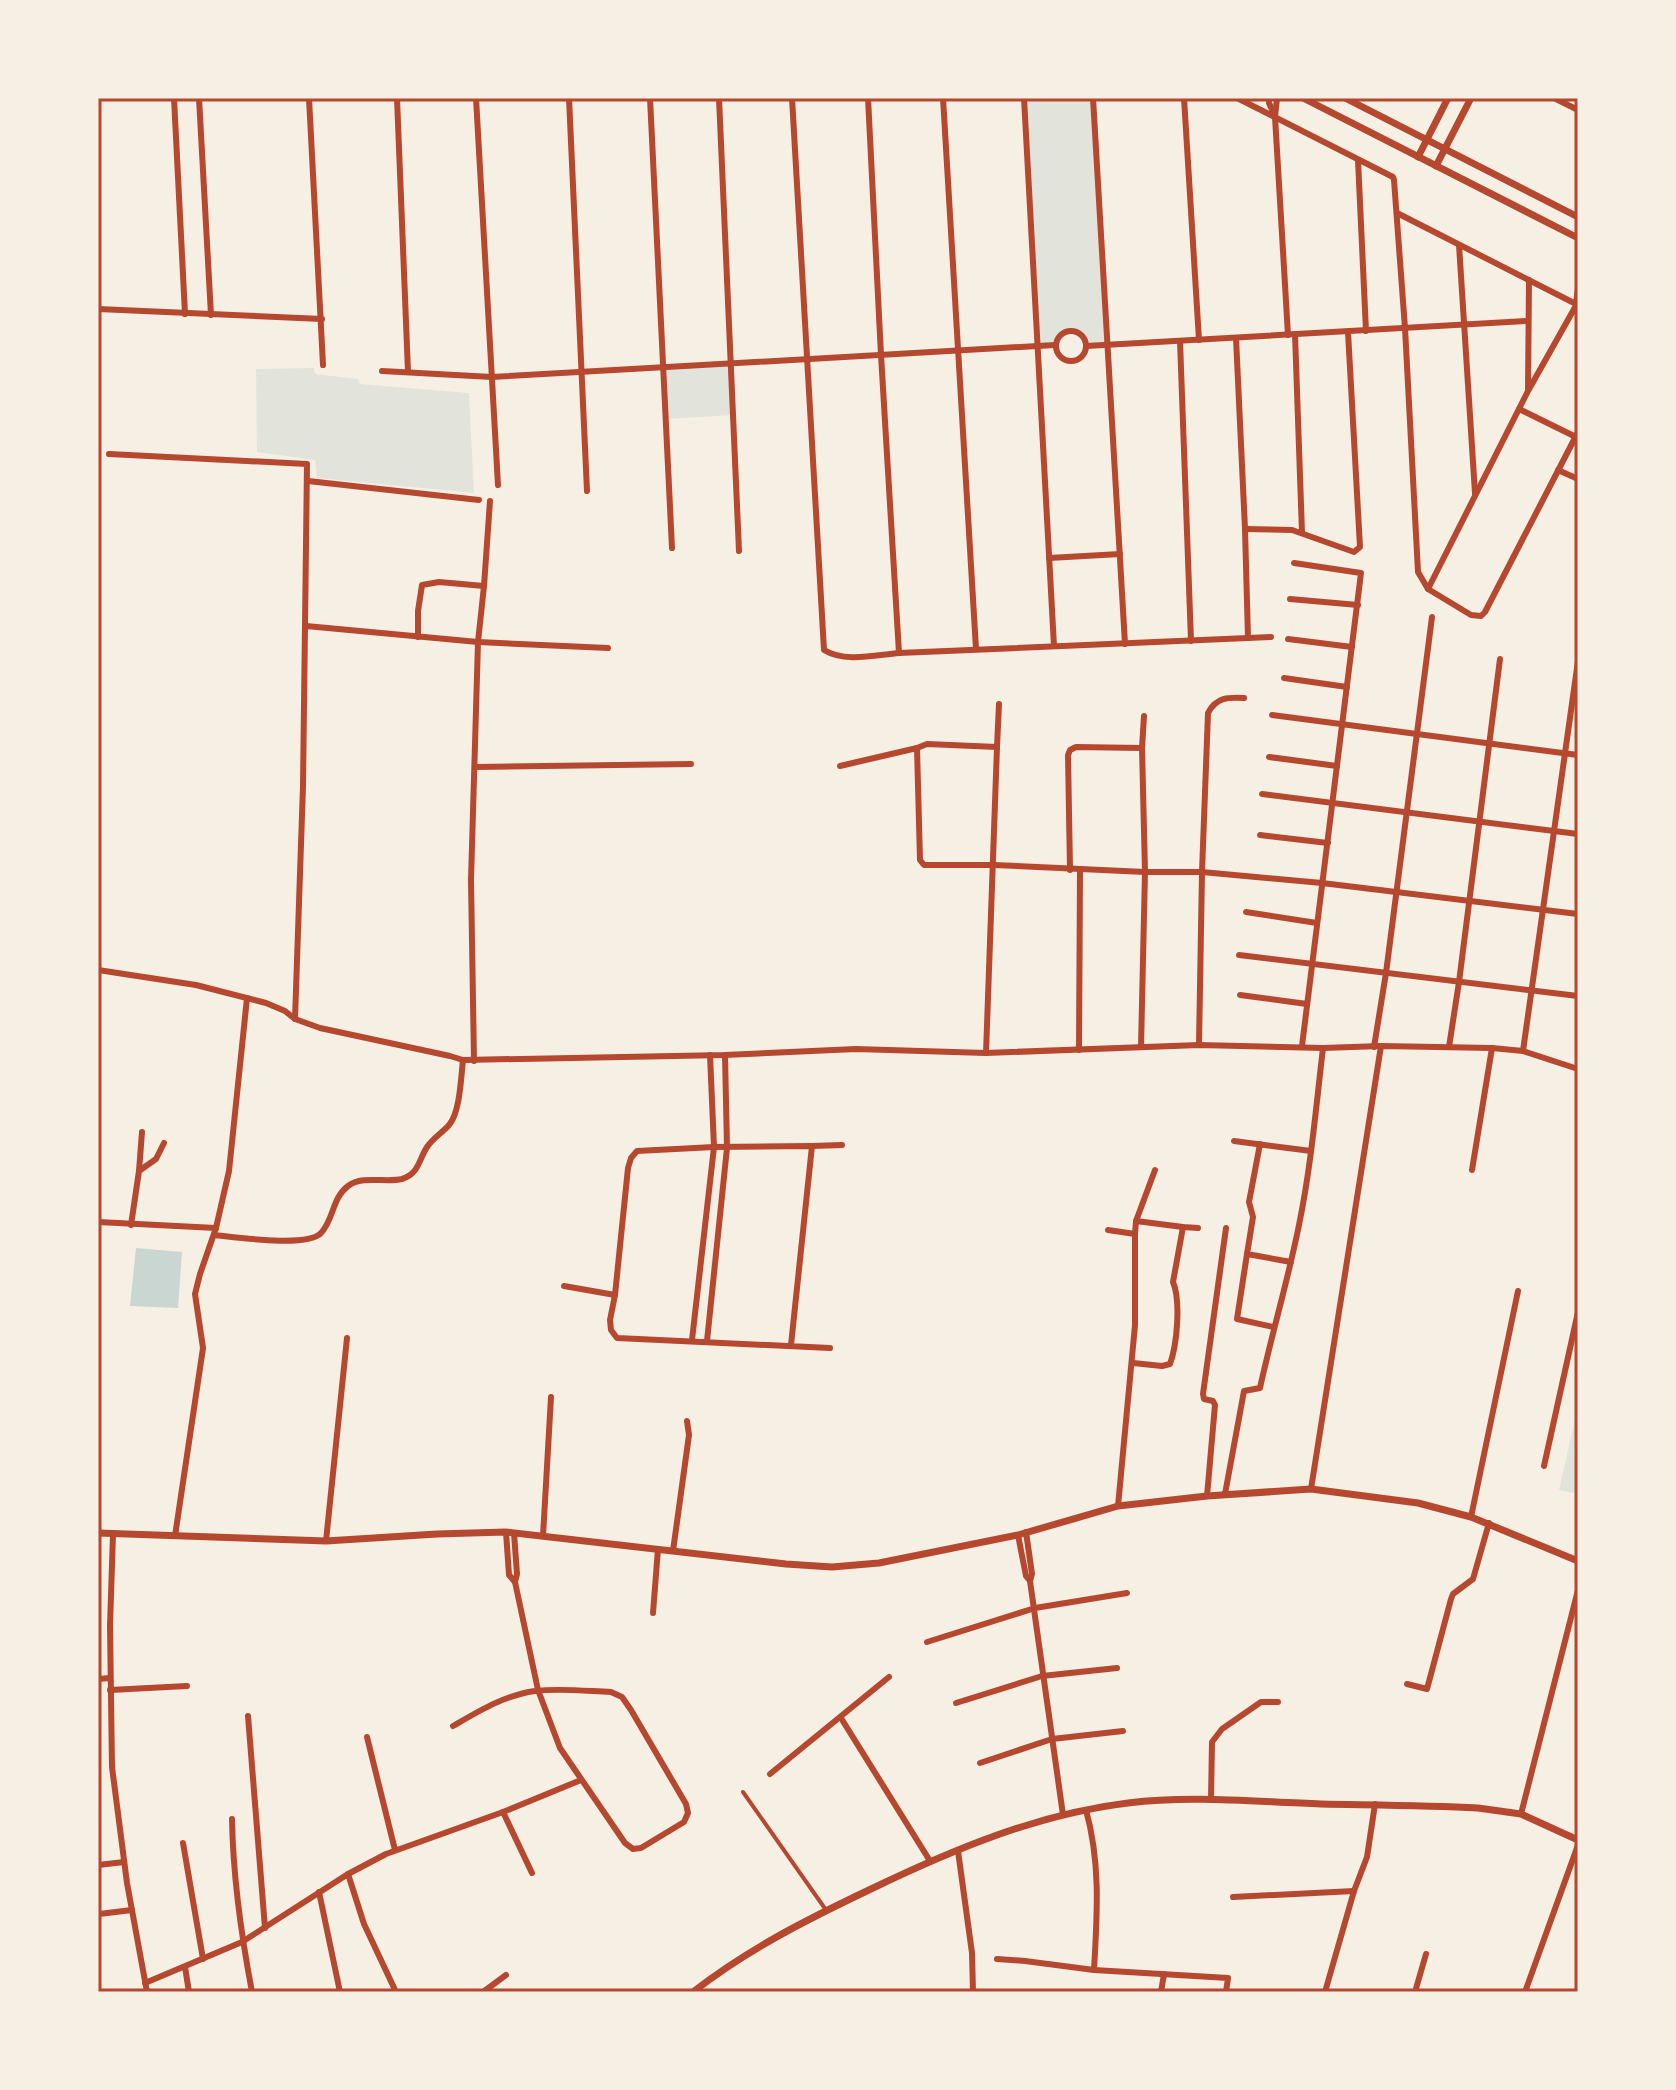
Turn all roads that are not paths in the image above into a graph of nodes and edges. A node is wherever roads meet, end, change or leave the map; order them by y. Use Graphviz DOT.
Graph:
graph roads {
  1 [pos="174,98"];
  2 [pos="199,98"];
  3 [pos="309,98"];
  4 [pos="397,98"];
  5 [pos="476,98"];
  6 [pos="569,98"];
  7 [pos="650,98"];
  8 [pos="719,98"];
  9 [pos="792,98"];
  10 [pos="868,98"];
  11 [pos="943,98"];
  12 [pos="1024,98"];
  13 [pos="1093,98"];
  14 [pos="1184,98"];
  15 [pos="1237,98"];
  16 [pos="1269,98"];
  17 [pos="1277,98"];
  18 [pos="1303,98"];
  19 [pos="1345,98"];
  20 [pos="1448,98"];
  21 [pos="1471,98"];
  22 [pos="1554,98"];
  23 [pos="1578,110"];
  24 [pos="1275,117"];
  25 [pos="1427,140"];
  26 [pos="1445,149"];
  27 [pos="1418,157"];
  28 [pos="1358,160"];
  29 [pos="1436,166"];
  30 [pos="1397,213"];
  31 [pos="1578,217"];
  32 [pos="1578,238"];
  33 [pos="1459,245"];
  34 [pos="1529,280"];
  35 [pos="1578,287"];
  36 [pos="1577,304"];
  37 [pos="98,309"];
  38 [pos="185,314"];
  39 [pos="211,315"];
  40 [pos="322,319"];
  41 [pos="1528,321"];
  42 [pos="1463,325"];
  43 [pos="1405,328"];
  44 [pos="1366,331"];
  45 [pos="1348,332"];
  46 [pos="1291,335"];
  47 [pos="1236,338"];
  48 [pos="1199,340"];
  49 [pos="1180,341"];
  50 [pos="1055,345"];
  51 [pos="1107,345"];
  52 [pos="1038,346"];
  53 [pos="1086,346"];
  54 [pos="959,350"];
  55 [pos="881,355"];
  56 [pos="807,359"];
  57 [pos="731,363"];
  58 [pos="323,365"];
  59 [pos="663,368"];
  60 [pos="382,371"];
  61 [pos="408,372"];
  62 [pos="582,372"];
  63 [pos="492,377"];
  64 [pos="1528,391"];
  65 [pos="1519,409"];
  66 [pos="1577,435"];
  67 [pos="109,454"];
  68 [pos="1558,470"];
  69 [pos="1578,479"];
  70 [pos="308,481"];
  71 [pos="498,485"];
  72 [pos="587,491"];
  73 [pos="1475,495"];
  74 [pos="479,500"];
  75 [pos="490,501"];
  76 [pos="1245,529"];
  77 [pos="1302,533"];
  78 [pos="672,548"];
  79 [pos="739,551"];
  80 [pos="1120,554"];
  81 [pos="1049,558"];
  82 [pos="1294,563"];
  83 [pos="484,586"];
  84 [pos="1428,589"];
  85 [pos="1290,599"];
  86 [pos="1358,605"];
  87 [pos="1432,617"];
  88 [pos="306,626"];
  89 [pos="418,637"];
  90 [pos="1271,637"];
  91 [pos="1248,638"];
  92 [pos="1288,639"];
  93 [pos="1191,641"];
  94 [pos="478,642"];
  95 [pos="1125,644"];
  96 [pos="1054,646"];
  97 [pos="1352,647"];
  98 [pos="608,648"];
  99 [pos="976,649"];
  100 [pos="899,653"];
  101 [pos="1500,659"];
  102 [pos="1578,661"];
  103 [pos="1284,678"];
  104 [pos="1347,687"];
  105 [pos="1244,698"];
  106 [pos="999,704"];
  107 [pos="1272,715"];
  108 [pos="1144,716"];
  109 [pos="1343,724"];
  110 [pos="1417,734"];
  111 [pos="1489,743"];
  112 [pos="997,747"];
  113 [pos="917,748"];
  114 [pos="1142,748"];
  115 [pos="1565,753"];
  116 [pos="1578,755"];
  117 [pos="1269,757"];
  118 [pos="691,764"];
  119 [pos="840,766"];
  120 [pos="1337,766"];
  121 [pos="476,767"];
  122 [pos="1262,794"];
  123 [pos="1333,803"];
  124 [pos="1407,812"];
  125 [pos="1479,822"];
  126 [pos="1554,831"];
  127 [pos="1578,834"];
  128 [pos="1260,835"];
  129 [pos="1328,843"];
  130 [pos="994,865"];
  131 [pos="1070,870"];
  132 [pos="1080,870"];
  133 [pos="1145,872"];
  134 [pos="1202,872"];
  135 [pos="1322,883"];
  136 [pos="1396,891"];
  137 [pos="1469,900"];
  138 [pos="1543,909"];
  139 [pos="1246,912"];
  140 [pos="1578,914"];
  141 [pos="1317,923"];
  142 [pos="1239,955"];
  143 [pos="1312,964"];
  144 [pos="98,970"];
  145 [pos="1386,973"];
  146 [pos="1459,982"];
  147 [pos="1532,991"];
  148 [pos="1240,995"];
  149 [pos="1578,996"];
  150 [pos="247,998"];
  151 [pos="1307,1004"];
  152 [pos="295,1019"];
  153 [pos="1199,1045"];
  154 [pos="1302,1046"];
  155 [pos="1378,1046"];
  156 [pos="1141,1047"];
  157 [pos="1449,1047"];
  158 [pos="1323,1048"];
  159 [pos="1492,1048"];
  160 [pos="1079,1050"];
  161 [pos="1523,1051"];
  162 [pos="986,1053"];
  163 [pos="710,1055"];
  164 [pos="725,1055"];
  165 [pos="463,1060"];
  166 [pos="474,1061"];
  167 [pos="1578,1069"];
  168 [pos="142,1132"];
  169 [pos="1234,1141"];
  170 [pos="164,1143"];
  171 [pos="1260,1144"];
  172 [pos="842,1145"];
  173 [pos="812,1146"];
  174 [pos="714,1147"];
  175 [pos="727,1148"];
  176 [pos="1311,1151"];
  177 [pos="1155,1170"];
  178 [pos="1472,1170"];
  179 [pos="139,1171"];
  180 [pos="1136,1221"];
  181 [pos="98,1222"];
  182 [pos="131,1225"];
  183 [pos="1183,1227"];
  184 [pos="1198,1228"];
  185 [pos="1226,1228"];
  186 [pos="1108,1230"];
  187 [pos="215,1232"];
  188 [pos="1135,1234"];
  189 [pos="1247,1254"];
  190 [pos="1291,1262"];
  191 [pos="564,1286"];
  192 [pos="1518,1291"];
  193 [pos="615,1295"];
  194 [pos="1578,1312"];
  195 [pos="1273,1327"];
  196 [pos="347,1338"];
  197 [pos="692,1340"];
  198 [pos="707,1341"];
  199 [pos="791,1345"];
  200 [pos="830,1348"];
  201 [pos="1133,1363"];
  202 [pos="551,1397"];
  203 [pos="687,1421"];
  204 [pos="1544,1466"];
  205 [pos="1311,1489"];
  206 [pos="1225,1494"];
  207 [pos="1207,1496"];
  208 [pos="1118,1506"];
  209 [pos="1471,1517"];
  210 [pos="1489,1523"];
  211 [pos="510,1532"];
  212 [pos="98,1533"];
  213 [pos="113,1534"];
  214 [pos="1022,1534"];
  215 [pos="175,1536"];
  216 [pos="543,1536"];
  217 [pos="326,1541"];
  218 [pos="658,1549"];
  219 [pos="673,1551"];
  220 [pos="1578,1561"];
  221 [pos="1578,1590"];
  222 [pos="1127,1593"];
  223 [pos="1035,1608"];
  224 [pos="653,1613"];
  225 [pos="927,1642"];
  226 [pos="1117,1668"];
  227 [pos="1042,1676"];
  228 [pos="889,1677"];
  229 [pos="110,1678"];
  230 [pos="98,1679"];
  231 [pos="1407,1684"];
  232 [pos="187,1686"];
  233 [pos="110,1690"];
  234 [pos="538,1690"];
  235 [pos="1278,1702"];
  236 [pos="956,1703"];
  237 [pos="248,1716"];
  238 [pos="841,1718"];
  239 [pos="453,1726"];
  240 [pos="1123,1731"];
  241 [pos="367,1737"];
  242 [pos="1052,1739"];
  243 [pos="980,1763"];
  244 [pos="770,1774"];
  245 [pos="581,1780"];
  246 [pos="743,1792"];
  247 [pos="1211,1799"];
  248 [pos="1375,1804"];
  249 [pos="1086,1810"];
  250 [pos="503,1812"];
  251 [pos="1521,1814"];
  252 [pos="1063,1815"];
  253 [pos="232,1819"];
  254 [pos="1578,1842"];
  255 [pos="183,1843"];
  256 [pos="395,1850"];
  257 [pos="958,1851"];
  258 [pos="930,1861"];
  259 [pos="124,1862"];
  260 [pos="98,1865"];
  261 [pos="532,1873"];
  262 [pos="348,1874"];
  263 [pos="1354,1891"];
  264 [pos="319,1892"];
  265 [pos="1233,1897"];
  266 [pos="132,1910"];
  267 [pos="826,1910"];
  268 [pos="99,1914"];
  269 [pos="265,1928"];
  270 [pos="242,1942"];
  271 [pos="1426,1954"];
  272 [pos="203,1959"];
  273 [pos="997,1959"];
  274 [pos="185,1967"];
  275 [pos="1094,1970"];
  276 [pos="1164,1974"];
  277 [pos="506,1975"];
  278 [pos="145,1983"];
  279 [pos="147,1992"];
  280 [pos="189,1992"];
  281 [pos="252,1992"];
  282 [pos="340,1992"];
  283 [pos="396,1992"];
  284 [pos="483,1992"];
  285 [pos="693,1992"];
  286 [pos="973,1992"];
  287 [pos="1161,1992"];
  288 [pos="1226,1992"];
  289 [pos="1325,1992"];
  290 [pos="1415,1992"];
  291 [pos="1525,1992"];
  1 -- 38 [label="street"];
  2 -- 39 [label="street"];
  3 -- 40 [label="street"];
  4 -- 61 [label="street"];
  5 -- 63 [label="street"];
  6 -- 62 [label="street"];
  7 -- 59 [label="street"];
  8 -- 57 [label="street"];
  9 -- 56 [label="street"];
  10 -- 55 [label="street"];
  11 -- 54 [label="street"];
  12 -- 52 [label="street"];
  13 -- 51 [label="street"];
  14 -- 48 [label="street"];
  15 -- 24 [label="street"];
  16 -- 24 [label="street"];
  17 -- 24 [label="street"];
  18 -- 27 [label="street"];
  19 -- 25 [label="street"];
  20 -- 25 [label="street"];
  21 -- 26 [label="street"];
  22 -- 23 [label="street"];
  24 -- 28 [label="street"];
  24 -- 46 [label="street"];
  25 -- 26 [label="street"];
  25 -- 27 [label="street"];
  26 -- 29 [label="street"];
  26 -- 31 [label="street"];
  27 -- 29 [label="street"];
  28 -- 30 [label="street"];
  28 -- 44 [label="street"];
  29 -- 32 [label="street"];
  30 -- 33 [label="street"];
  30 -- 43 [label="street"];
  33 -- 34 [label="street"];
  33 -- 42 [label="street"];
  34 -- 36 [label="street"];
  34 -- 41 [label="street"];
  35 -- 36 [label="street"];
  36 -- 64 [label="street"];
  37 -- 38 [label="street"];
  38 -- 39 [label="street"];
  39 -- 40 [label="street"];
  40 -- 58 [label="street"];
  41 -- 42 [label="street"];
  41 -- 64 [label="street"];
  42 -- 43 [label="street"];
  42 -- 73 [label="street"];
  43 -- 44 [label="street"];
  43 -- 84 [label="street"];
  44 -- 45 [label="street"];
  45 -- 46 [label="street"];
  45 -- 77 [label="street"];
  46 -- 47 [label="street"];
  46 -- 77 [label="street"];
  47 -- 48 [label="street"];
  47 -- 76 [label="street"];
  48 -- 49 [label="street"];
  49 -- 51 [label="street"];
  49 -- 93 [label="street"];
  50 -- 52 [label="street"];
  50 -- 53 [label="street"];
  50 -- 53 [label="street"];
  51 -- 53 [label="street"];
  51 -- 80 [label="street"];
  52 -- 54 [label="street"];
  52 -- 81 [label="street"];
  54 -- 55 [label="street"];
  54 -- 99 [label="street"];
  55 -- 56 [label="street"];
  55 -- 100 [label="street"];
  56 -- 57 [label="street"];
  56 -- 100 [label="street"];
  57 -- 59 [label="street"];
  57 -- 79 [label="street"];
  59 -- 62 [label="street"];
  59 -- 78 [label="street"];
  60 -- 61 [label="street"];
  61 -- 63 [label="street"];
  62 -- 63 [label="street"];
  62 -- 72 [label="street"];
  63 -- 71 [label="street"];
  64 -- 65 [label="street"];
  65 -- 66 [label="street"];
  65 -- 73 [label="street"];
  66 -- 68 [label="street"];
  67 -- 70 [label="street"];
  68 -- 69 [label="street"];
  68 -- 84 [label="street"];
  70 -- 74 [label="street"];
  70 -- 88 [label="street"];
  73 -- 84 [label="street"];
  75 -- 83 [label="street"];
  76 -- 77 [label="street"];
  76 -- 91 [label="street"];
  80 -- 81 [label="street"];
  80 -- 95 [label="street"];
  81 -- 96 [label="street"];
  82 -- 86 [label="street"];
  83 -- 89 [label="street"];
  83 -- 94 [label="street"];
  85 -- 86 [label="street"];
  86 -- 97 [label="street"];
  87 -- 110 [label="street"];
  88 -- 89 [label="street"];
  88 -- 152 [label="street"];
  89 -- 94 [label="street"];
  90 -- 91 [label="street"];
  91 -- 93 [label="street"];
  92 -- 97 [label="street"];
  93 -- 95 [label="street"];
  94 -- 98 [label="street"];
  94 -- 121 [label="street"];
  95 -- 96 [label="street"];
  96 -- 99 [label="street"];
  97 -- 104 [label="street"];
  99 -- 100 [label="street"];
  101 -- 111 [label="street"];
  102 -- 115 [label="street"];
  103 -- 104 [label="street"];
  104 -- 109 [label="street"];
  105 -- 134 [label="street"];
  106 -- 112 [label="street"];
  107 -- 109 [label="street"];
  108 -- 114 [label="street"];
  109 -- 110 [label="street"];
  109 -- 120 [label="street"];
  110 -- 111 [label="street"];
  110 -- 124 [label="street"];
  111 -- 115 [label="street"];
  111 -- 125 [label="street"];
  112 -- 113 [label="street"];
  112 -- 130 [label="street"];
  113 -- 119 [label="street"];
  113 -- 130 [label="street"];
  114 -- 131 [label="street"];
  114 -- 133 [label="street"];
  115 -- 116 [label="street"];
  115 -- 126 [label="street"];
  117 -- 120 [label="street"];
  118 -- 121 [label="street"];
  120 -- 123 [label="street"];
  121 -- 166 [label="street"];
  122 -- 123 [label="street"];
  123 -- 124 [label="street"];
  123 -- 129 [label="street"];
  124 -- 125 [label="street"];
  124 -- 136 [label="street"];
  125 -- 126 [label="street"];
  125 -- 137 [label="street"];
  126 -- 127 [label="street"];
  126 -- 138 [label="street"];
  128 -- 129 [label="street"];
  129 -- 135 [label="street"];
  130 -- 131 [label="street"];
  130 -- 162 [label="street"];
  131 -- 132 [label="street"];
  132 -- 133 [label="street"];
  132 -- 160 [label="street"];
  133 -- 134 [label="street"];
  133 -- 156 [label="street"];
  134 -- 135 [label="street"];
  134 -- 153 [label="street"];
  135 -- 136 [label="street"];
  135 -- 141 [label="street"];
  136 -- 137 [label="street"];
  136 -- 145 [label="street"];
  137 -- 138 [label="street"];
  137 -- 146 [label="street"];
  138 -- 140 [label="street"];
  138 -- 147 [label="street"];
  139 -- 141 [label="street"];
  141 -- 143 [label="street"];
  142 -- 143 [label="street"];
  143 -- 145 [label="street"];
  143 -- 151 [label="street"];
  144 -- 150 [label="street"];
  145 -- 146 [label="street"];
  145 -- 155 [label="street"];
  146 -- 147 [label="street"];
  146 -- 157 [label="street"];
  147 -- 149 [label="street"];
  147 -- 161 [label="street"];
  148 -- 151 [label="street"];
  150 -- 152 [label="street"];
  150 -- 187 [label="street"];
  151 -- 154 [label="street"];
  152 -- 165 [label="street"];
  153 -- 154 [label="street"];
  153 -- 156 [label="street"];
  154 -- 158 [label="street"];
  155 -- 157 [label="street"];
  155 -- 158 [label="street"];
  155 -- 205 [label="street"];
  156 -- 160 [label="street"];
  157 -- 159 [label="street"];
  158 -- 176 [label="street"];
  159 -- 161 [label="street"];
  159 -- 178 [label="street"];
  160 -- 162 [label="street"];
  161 -- 167 [label="street"];
  162 -- 164 [label="street"];
  163 -- 164 [label="street"];
  163 -- 166 [label="street"];
  163 -- 174 [label="street"];
  164 -- 175 [label="street"];
  165 -- 166 [label="street"];
  165 -- 187 [label="street"];
  168 -- 179 [label="street"];
  169 -- 171 [label="street"];
  170 -- 179 [label="street"];
  171 -- 176 [label="street"];
  171 -- 189 [label="street"];
  172 -- 173 [label="street"];
  173 -- 175 [label="street"];
  173 -- 199 [label="street"];
  174 -- 175 [label="street"];
  174 -- 193 [label="street"];
  174 -- 197 [label="street"];
  175 -- 198 [label="street"];
  176 -- 190 [label="street"];
  177 -- 180 [label="street"];
  179 -- 182 [label="street"];
  180 -- 183 [label="street"];
  180 -- 188 [label="street"];
  181 -- 182 [label="street"];
  182 -- 187 [label="street"];
  183 -- 184 [label="street"];
  183 -- 201 [label="street"];
  185 -- 207 [label="street"];
  186 -- 188 [label="street"];
  187 -- 215 [label="street"];
  188 -- 201 [label="street"];
  189 -- 190 [label="street"];
  189 -- 195 [label="street"];
  190 -- 195 [label="street"];
  191 -- 193 [label="street"];
  192 -- 209 [label="street"];
  193 -- 197 [label="street"];
  194 -- 204 [label="street"];
  195 -- 206 [label="street"];
  196 -- 217 [label="street"];
  197 -- 198 [label="street"];
  198 -- 199 [label="street"];
  199 -- 200 [label="street"];
  201 -- 208 [label="street"];
  202 -- 216 [label="street"];
  203 -- 219 [label="street"];
  205 -- 206 [label="street"];
  205 -- 209 [label="street"];
  206 -- 207 [label="street"];
  207 -- 208 [label="street"];
  208 -- 214 [label="street"];
  209 -- 210 [label="street"];
  210 -- 220 [label="street"];
  210 -- 231 [label="street"];
  211 -- 216 [label="street"];
  211 -- 217 [label="street"];
  211 -- 234 [label="street"];
  212 -- 213 [label="street"];
  213 -- 215 [label="street"];
  213 -- 229 [label="street"];
  214 -- 219 [label="street"];
  214 -- 223 [label="street"];
  215 -- 217 [label="street"];
  216 -- 218 [label="street"];
  218 -- 219 [label="street"];
  218 -- 224 [label="street"];
  221 -- 251 [label="street"];
  222 -- 223 [label="street"];
  223 -- 225 [label="street"];
  223 -- 227 [label="street"];
  226 -- 227 [label="street"];
  227 -- 236 [label="street"];
  227 -- 242 [label="street"];
  228 -- 238 [label="street"];
  229 -- 230 [label="street"];
  229 -- 233 [label="street"];
  232 -- 233 [label="street"];
  233 -- 259 [label="street"];
  234 -- 239 [label="street"];
  234 -- 245 [label="street"];
  234 -- 245 [label="street"];
  235 -- 247 [label="street"];
  237 -- 269 [label="street"];
  238 -- 244 [label="street"];
  238 -- 258 [label="street"];
  240 -- 242 [label="street"];
  241 -- 256 [label="street"];
  242 -- 243 [label="street"];
  242 -- 252 [label="street"];
  245 -- 250 [label="street"];
  246 -- 267 [label="street"];
  247 -- 248 [label="street"];
  247 -- 249 [label="street"];
  248 -- 251 [label="street"];
  248 -- 263 [label="street"];
  249 -- 252 [label="street"];
  249 -- 275 [label="street"];
  250 -- 256 [label="street"];
  250 -- 261 [label="street"];
  251 -- 254 [label="street"];
  252 -- 257 [label="street"];
  253 -- 270 [label="street"];
  254 -- 291 [label="street"];
  255 -- 272 [label="street"];
  256 -- 262 [label="street"];
  257 -- 258 [label="street"];
  257 -- 286 [label="street"];
  258 -- 267 [label="street"];
  259 -- 260 [label="street"];
  259 -- 266 [label="street"];
  262 -- 264 [label="street"];
  262 -- 283 [label="street"];
  263 -- 265 [label="street"];
  263 -- 289 [label="street"];
  264 -- 269 [label="street"];
  264 -- 282 [label="street"];
  266 -- 268 [label="street"];
  266 -- 278 [label="street"];
  267 -- 285 [label="street"];
  269 -- 270 [label="street"];
  270 -- 272 [label="street"];
  270 -- 281 [label="street"];
  271 -- 290 [label="street"];
  272 -- 274 [label="street"];
  273 -- 275 [label="street"];
  274 -- 278 [label="street"];
  274 -- 280 [label="street"];
  275 -- 276 [label="street"];
  276 -- 287 [label="street"];
  276 -- 288 [label="street"];
  277 -- 284 [label="street"];
  278 -- 279 [label="street"];
}
